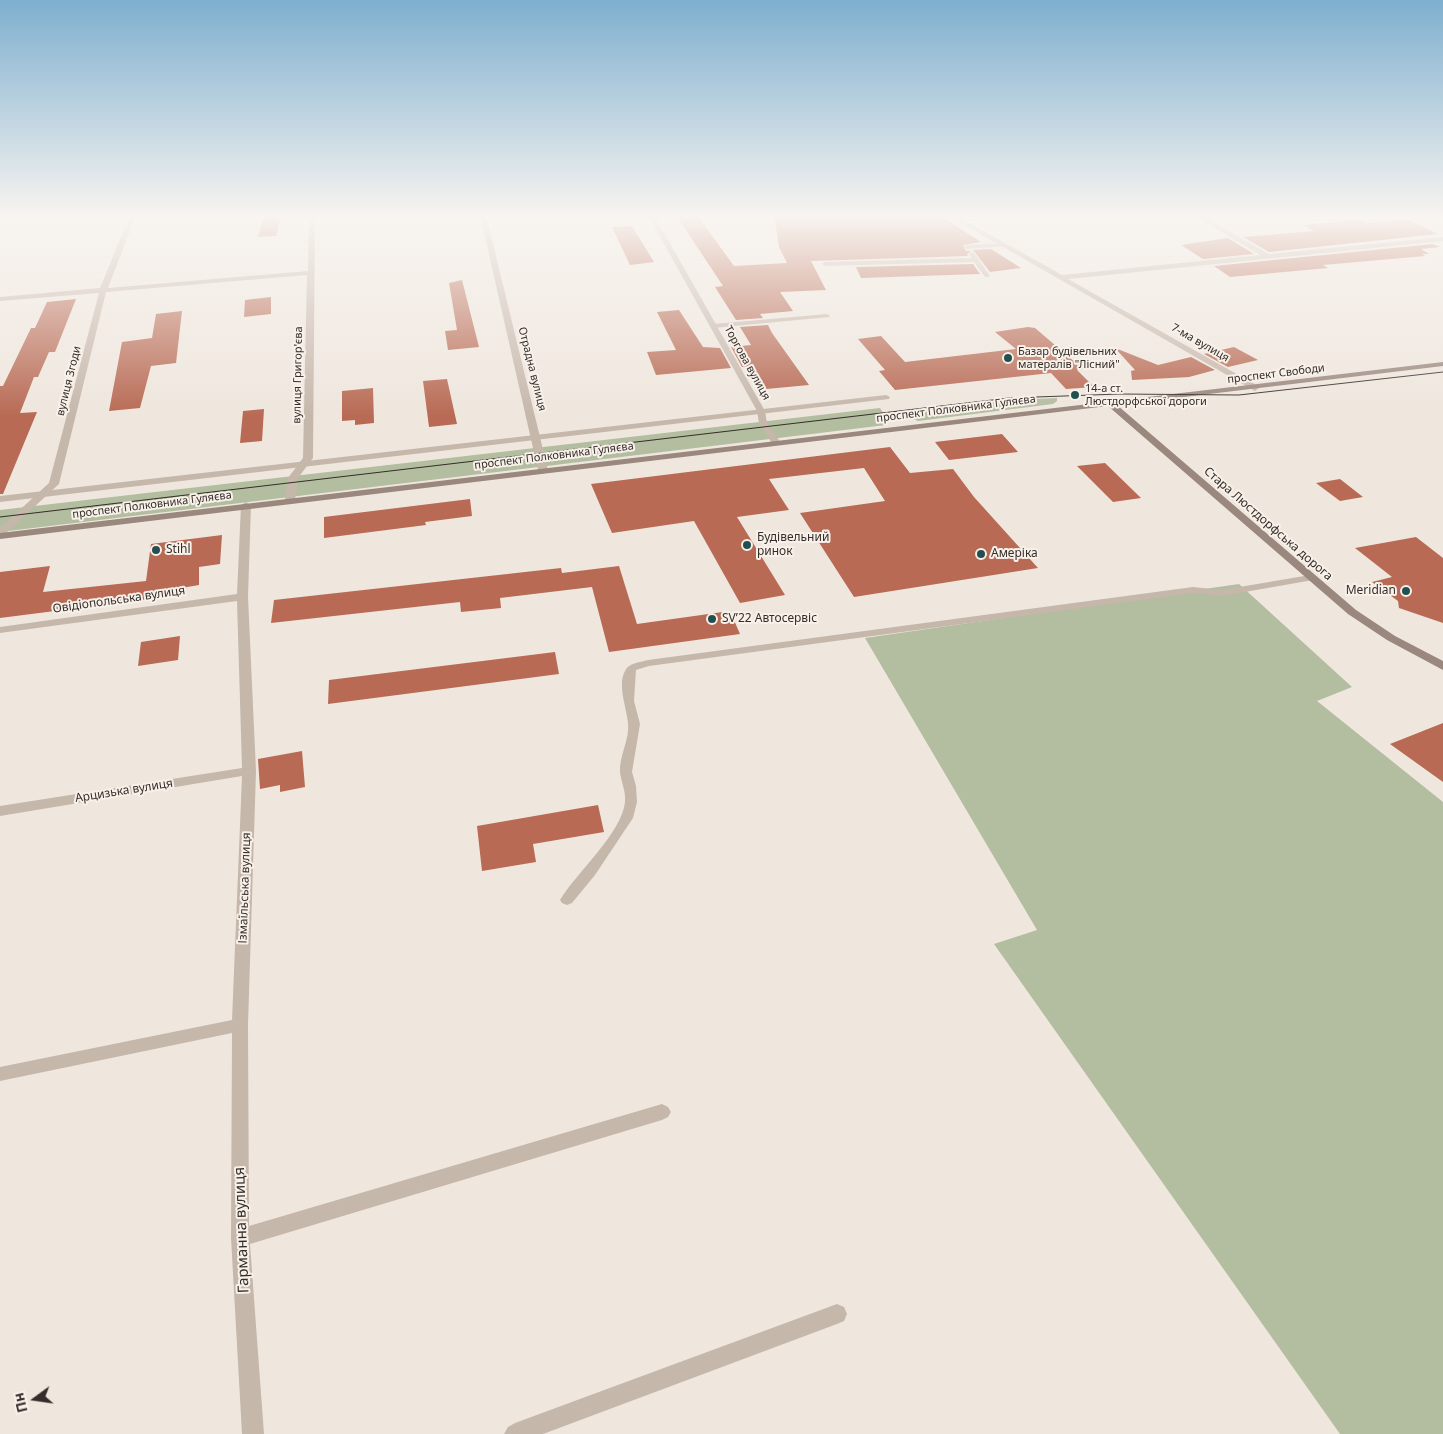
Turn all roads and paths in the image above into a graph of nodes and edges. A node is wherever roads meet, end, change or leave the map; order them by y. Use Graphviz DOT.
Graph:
graph roads {
  1 [pos="107,282"];
  2 [pos="207,282"];
  3 [pos="310,282"];
  4 [pos="499,282"];
  5 [pos="688,282"];
  6 [pos="1072,282"];
  7 [pos="103,291"];
  8 [pos="0,299"];
  9 [pos="827,316"];
  10 [pos="713,326"];
  11 [pos="1443,364"];
  12 [pos="1255,388"];
  13 [pos="886,398"];
  14 [pos="1111,404"];
  15 [pos="761,411"];
  16 [pos="537,438"];
  17 [pos="776,443"];
  18 [pos="304,464"];
  19 [pos="543,470"];
  20 [pos="44,494"];
  21 [pos="0,499"];
  22 [pos="290,500"];
  23 [pos="246,505"];
  24 [pos="0,535"];
  25 [pos="1310,578"];
  26 [pos="242,597"];
  27 [pos="0,630"];
  28 [pos="1443,666"];
  29 [pos="249,771"];
  30 [pos="0,810"];
  31 [pos="567,900"];
  32 [pos="240,1025"];
  33 [pos="0,1074"];
  34 [pos="662,1112"];
  35 [pos="240,1238"];
  36 [pos="837,1314"];
  37 [pos="253,1434"];
  38 [pos="515,1434"];
  1 -- 7 [label="street, вулиця Згоди"];
  2 -- 7 [label="street"];
  3 -- 18 [label="street, вулиця Григор'єва"];
  4 -- 16 [label="street, Отрадна вулиця"];
  5 -- 10 [label="street, Торгова вулиця"];
  6 -- 12 [label="street, 7-ма вулиця"];
  7 -- 8 [label="street"];
  7 -- 20 [label="street, вулиця Згоди"];
  9 -- 10 [label="lane"];
  10 -- 15 [label="street, Торгова вулиця"];
  11 -- 12 [label="main road, проспект Свободи"];
  12 -- 14 [label="main road, проспект Свободи"];
  13 -- 15 [label="lane"];
  14 -- 17 [label="main road, проспект Полковника Гуляєва"];
  14 -- 25 [label="main road, Стара Люстдорфська дорога"];
  15 -- 16 [label="lane"];
  15 -- 17 [label="street, Торгова вулиця"];
  16 -- 18 [label="lane"];
  16 -- 19 [label="street, Отрадна вулиця"];
  17 -- 19 [label="main road, проспект Полковника Гуляєва"];
  18 -- 20 [label="lane"];
  18 -- 22 [label="street, вулиця Григор'єва"];
  19 -- 22 [label="main road, проспект Полковника Гуляєва"];
  20 -- 21 [label="lane"];
  20 -- 24 [label="street, вулиця Згоди"];
  22 -- 23 [label="main road, проспект Полковника Гуляєва"];
  23 -- 24 [label="main road, проспект Полковника Гуляєва"];
  23 -- 26 [label="street, Ізмаїльська вулиця"];
  25 -- 28 [label="main road, Стара Люстдорфська дорога"];
  25 -- 31 [label="lane"];
  26 -- 27 [label="street, Овідіопольська вулиця"];
  26 -- 29 [label="street, Ізмаїльська вулиця"];
  29 -- 30 [label="street, Арцизька вулиця"];
  29 -- 32 [label="street, Ізмаїльська вулиця"];
  32 -- 33 [label="street"];
  32 -- 35 [label="street, Гарманна вулиця"];
  34 -- 35 [label="street"];
  35 -- 37 [label="street, Гарманна вулиця"];
  36 -- 38 [label="street"];
}
